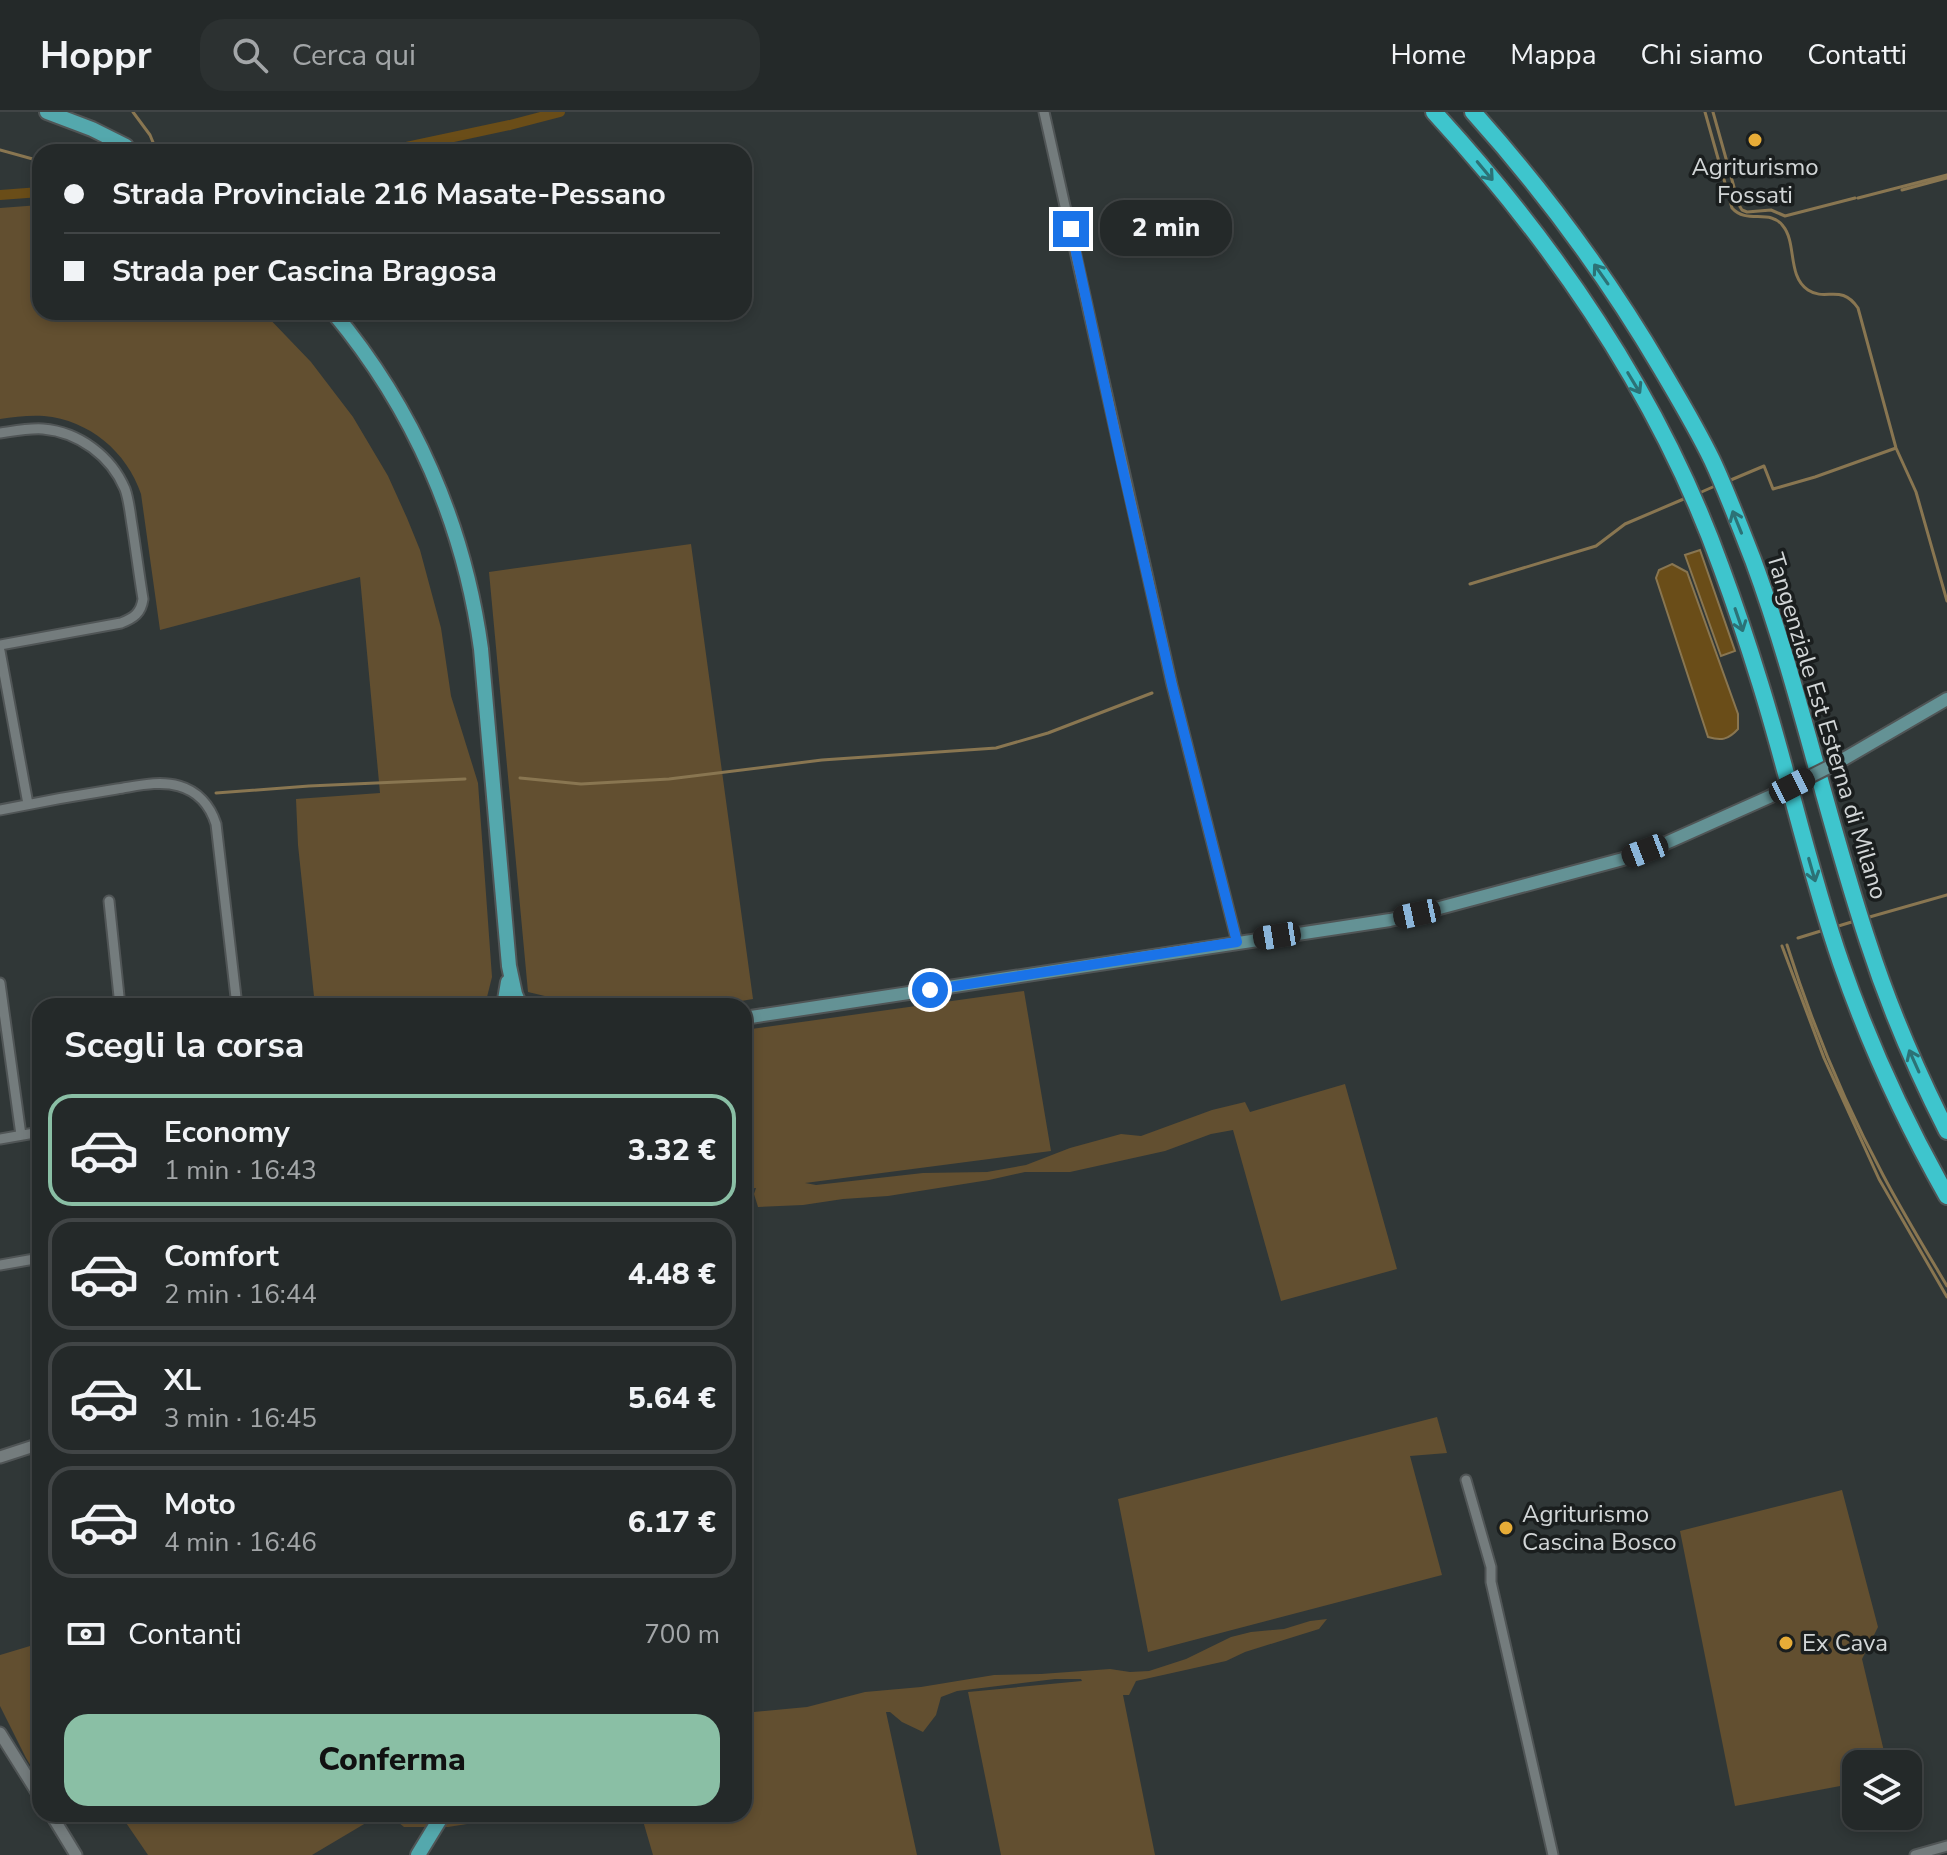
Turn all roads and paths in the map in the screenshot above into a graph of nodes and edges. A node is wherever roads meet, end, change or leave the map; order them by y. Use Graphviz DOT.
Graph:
graph roads {
  1 [pos="47,112"];
  2 [pos="1044,112"];
  3 [pos="1434,112"];
  4 [pos="1473,112"];
  5 [pos="122,144"];
  6 [pos="339,320"];
  7 [pos="0,433"];
  8 [pos="0,645"];
  9 [pos="0,651"];
  10 [pos="1947,699"];
  11 [pos="28,804"];
  12 [pos="0,810"];
  13 [pos="109,901"];
  14 [pos="1237,942"];
  15 [pos="509,966"];
  16 [pos="0,983"];
  17 [pos="119,998"];
  18 [pos="236,998"];
  19 [pos="505,998"];
  20 [pos="517,998"];
  21 [pos="752,1017"];
  22 [pos="1947,1131"];
  23 [pos="32,1133"];
  24 [pos="21,1135"];
  25 [pos="0,1139"];
  26 [pos="1947,1196"];
  27 [pos="32,1259"];
  28 [pos="0,1265"];
  29 [pos="32,1447"];
  30 [pos="0,1457"];
  31 [pos="1466,1480"];
  32 [pos="0,1733"];
  33 [pos="32,1784"];
  34 [pos="56,1822"];
  35 [pos="438,1822"];
  36 [pos="1947,1846"];
  37 [pos="76,1855"];
  38 [pos="418,1855"];
  39 [pos="1553,1855"];
  40 [pos="1915,1855"];
  1 -- 5 [label="main road"];
  2 -- 14 [label="street"];
  3 -- 26 [label="highway, one-way"];
  22 -- 4 [label="highway, Tangenziale Est Esterna di Milano, one-way"];
  6 -- 15 [label="main road"];
  7 -- 8 [label="street"];
  9 -- 11 [label="street"];
  10 -- 14 [label="main road, bridge"];
  11 -- 12 [label="street"];
  11 -- 18 [label="street"];
  13 -- 17 [label="street"];
  14 -- 21 [label="main road"];
  15 -- 19 [label="main road"];
  15 -- 20 [label="main road"];
  16 -- 24 [label="street"];
  23 -- 24 [label="street"];
  24 -- 25 [label="street"];
  27 -- 28 [label="street"];
  29 -- 30 [label="street"];
  31 -- 39 [label="street"];
  32 -- 33 [label="street"];
  34 -- 37 [label="street"];
  35 -- 38 [label="main road"];
  36 -- 40 [label="street"];
}
